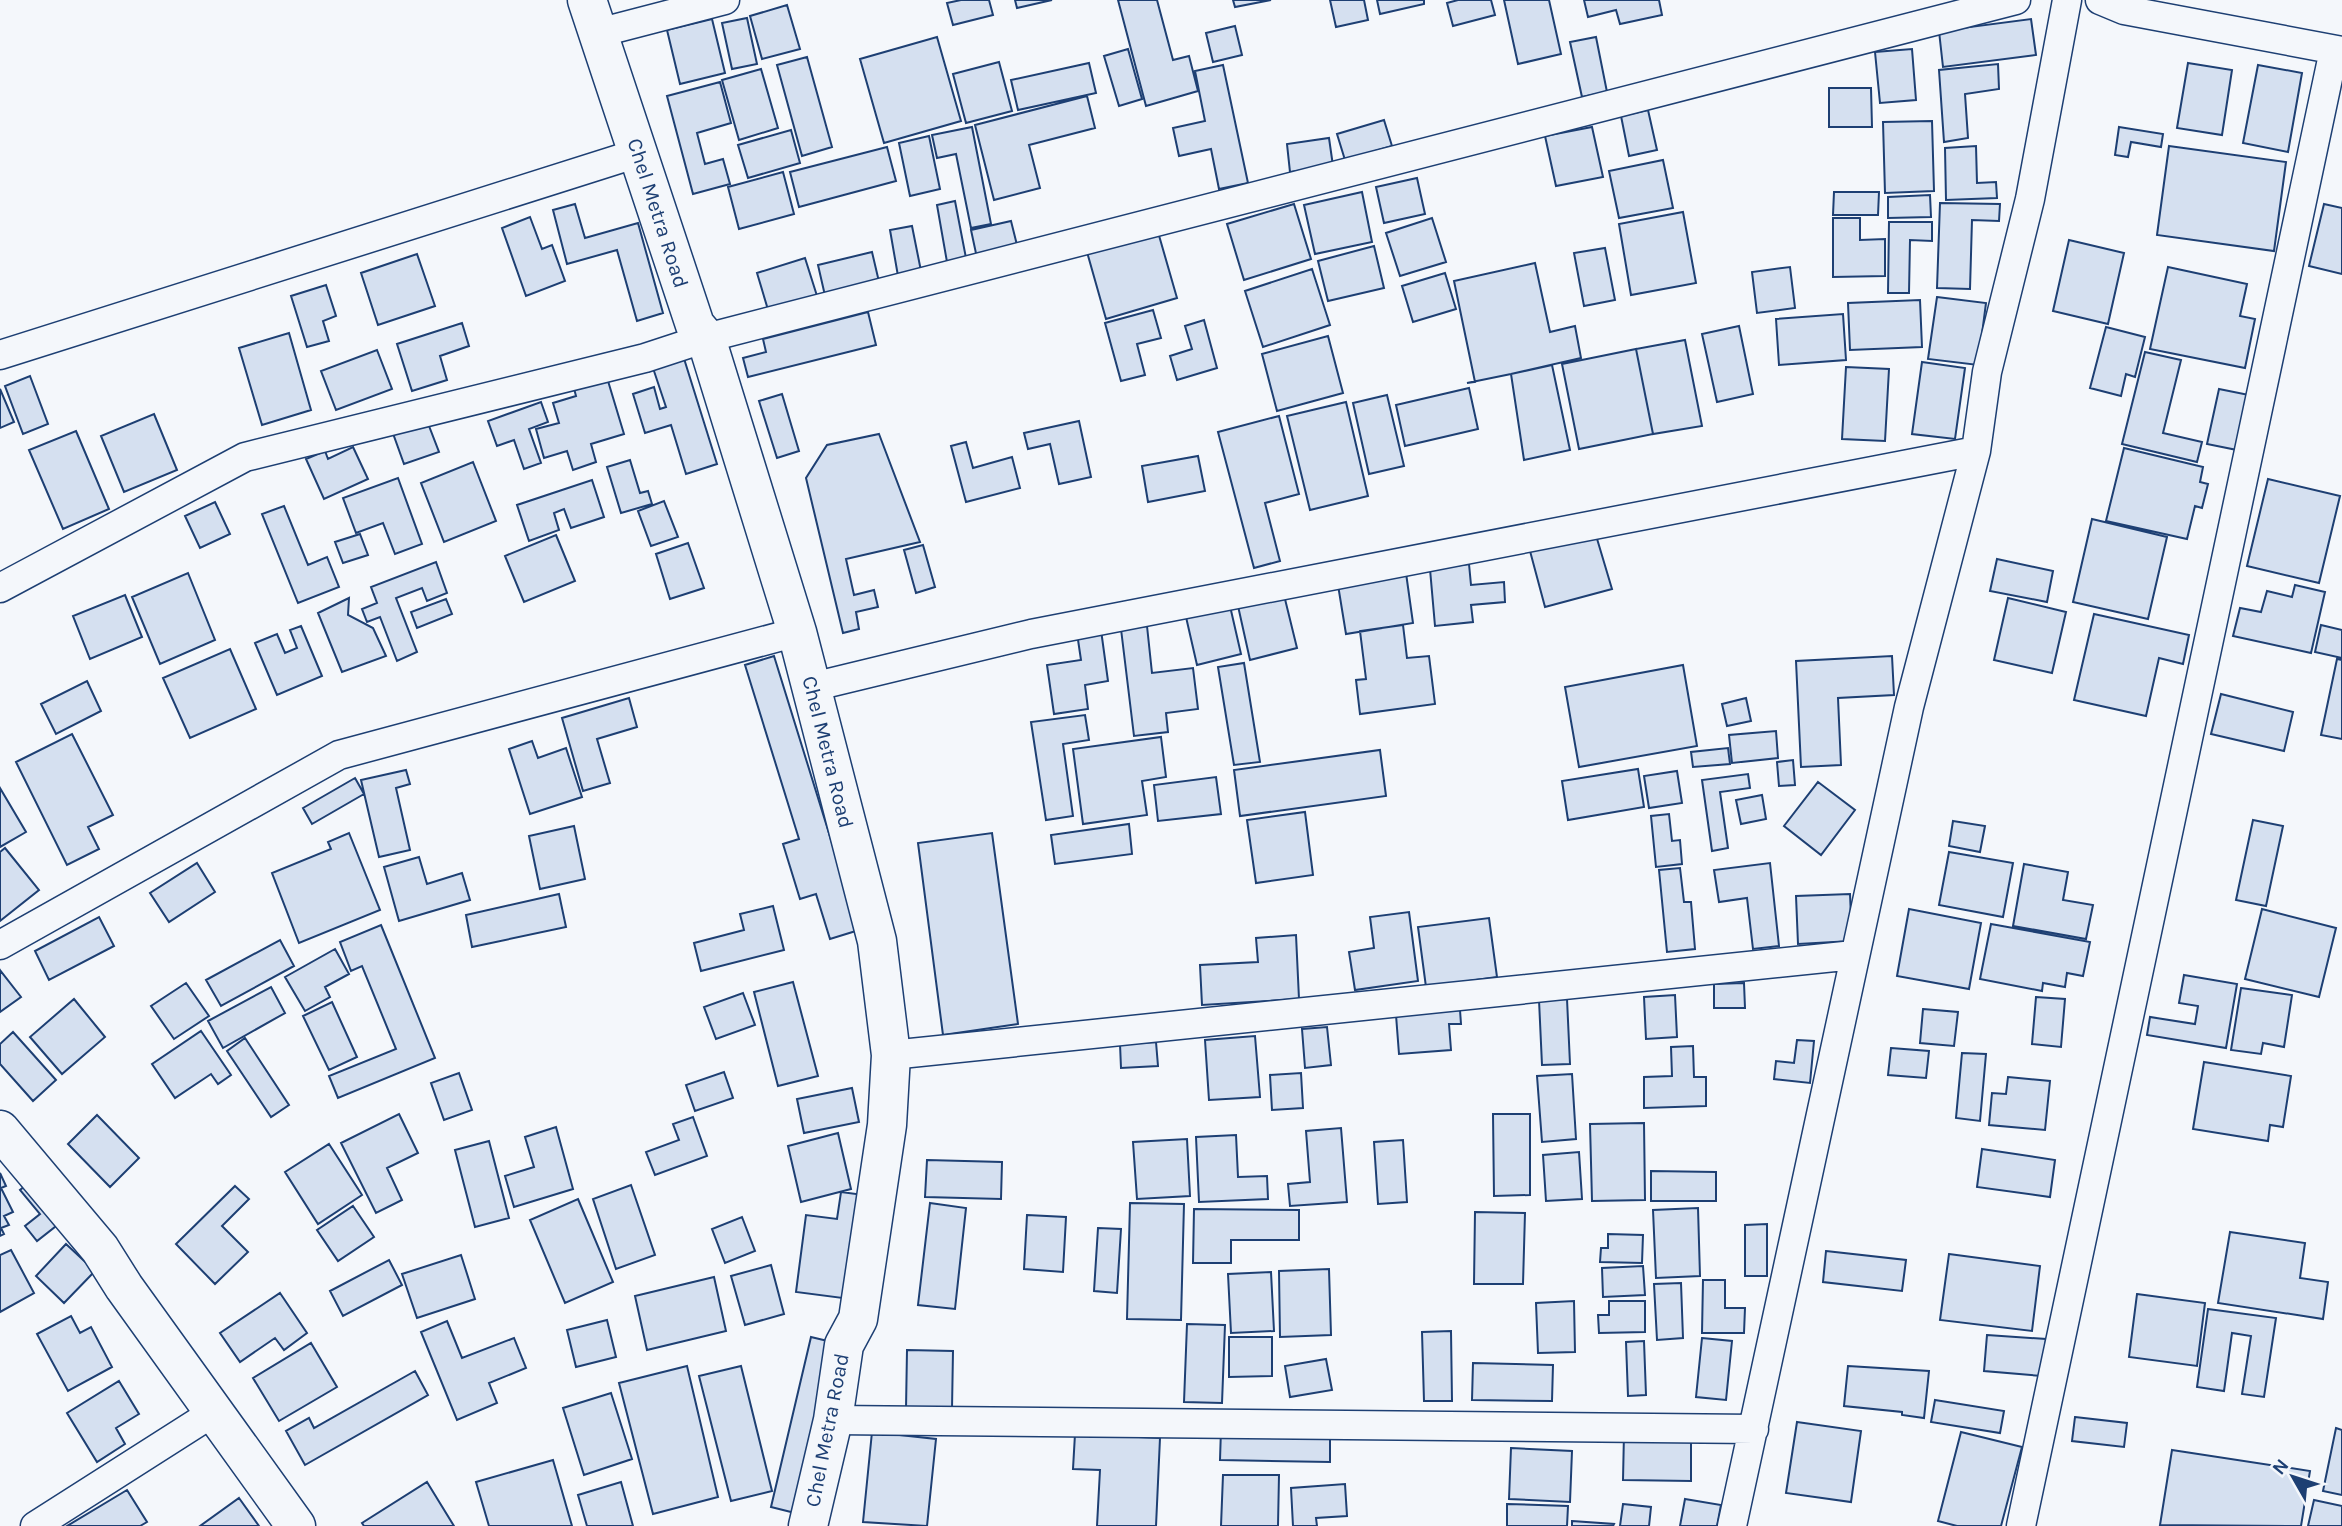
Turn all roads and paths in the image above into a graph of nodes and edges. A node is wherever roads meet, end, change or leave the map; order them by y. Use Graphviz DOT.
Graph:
graph roads {
  1 [pos="725,0"];
  2 [pos="2016,0"];
  3 [pos="2067,0"];
  4 [pos="2100,0"];
  5 [pos="593,17"];
  6 [pos="2338,51"];
  7 [pos="638,153"];
  8 [pos="706,338"];
  9 [pos="0,355"];
  10 [pos="1976,451"];
  11 [pos="0,588"];
  12 [pos="797,632"];
  13 [pos="812,687"];
  14 [pos="0,945"];
  15 [pos="1854,955"];
  16 [pos="891,1055"];
  17 [pos="4,1141"];
  18 [pos="214,1412"];
  19 [pos="834,1420"];
  20 [pos="1754,1429"];
  21 [pos="35,1526"];
  22 [pos="296,1526"];
  23 [pos="808,1526"];
  24 [pos="1732,1526"];
  25 [pos="2021,1526"];
  1 -- 5 [label="street"];
  2 -- 8 [label="street"];
  3 -- 10 [label="street"];
  4 -- 6 [label="street"];
  5 -- 7 [label="street, Chel Metra Road"];
  6 -- 25 [label="street"];
  7 -- 8 [label="street, Chel Metra Road"];
  7 -- 9 [label="street"];
  8 -- 11 [label="street"];
  8 -- 12 [label="street, Chel Metra Road"];
  10 -- 13 [label="street"];
  10 -- 15 [label="street"];
  12 -- 13 [label="street, Chel Metra Road"];
  12 -- 14 [label="street"];
  13 -- 16 [label="street, Chel Metra Road"];
  15 -- 16 [label="street"];
  15 -- 20 [label="street"];
  16 -- 19 [label="street, Chel Metra Road"];
  17 -- 18 [label="street"];
  18 -- 21 [label="street"];
  18 -- 22 [label="street"];
  19 -- 20 [label="street"];
  19 -- 23 [label="street, Chel Metra Road"];
  20 -- 24 [label="street"];
}
